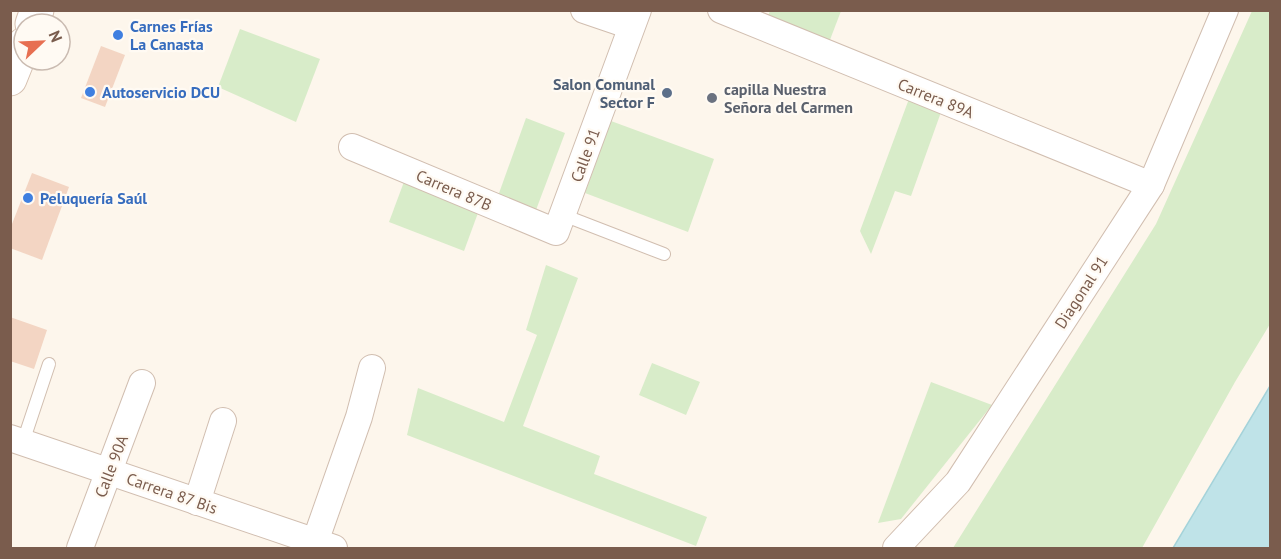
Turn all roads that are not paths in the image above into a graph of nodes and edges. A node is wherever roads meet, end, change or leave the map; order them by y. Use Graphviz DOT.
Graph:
graph roads {
  1 [pos="584,10"];
  2 [pos="721,10"];
  3 [pos="1226,10"];
  4 [pos="635,18"];
  5 [pos="352,147"];
  6 [pos="1151,185"];
  7 [pos="560,223"];
  8 [pos="664,254"];
  9 [pos="49,364"];
  10 [pos="372,368"];
  11 [pos="142,383"];
  12 [pos="223,422"];
  13 [pos="17,440"];
  14 [pos="109,472"];
  15 [pos="197,502"];
  16 [pos="324,545"];
  17 [pos="80,549"];
  18 [pos="896,549"];
  1 -- 4 [label="street"];
  2 -- 6 [label="street, Carrera 89A"];
  3 -- 6 [label="street, Diagonal 91"];
  4 -- 7 [label="street, Calle 91"];
  5 -- 7 [label="street, Carrera 87B"];
  6 -- 18 [label="street, Diagonal 91"];
  7 -- 8 [label="lane, Carrera 87B"];
  9 -- 13 [label="lane"];
  10 -- 16 [label="street"];
  11 -- 14 [label="street, Calle 90A"];
  12 -- 15 [label="street"];
  13 -- 14 [label="street, Carrera 87 Bis"];
  14 -- 15 [label="street, Carrera 87 Bis"];
  14 -- 17 [label="street, Calle 90A"];
  15 -- 16 [label="street, Carrera 87 Bis"];
}
